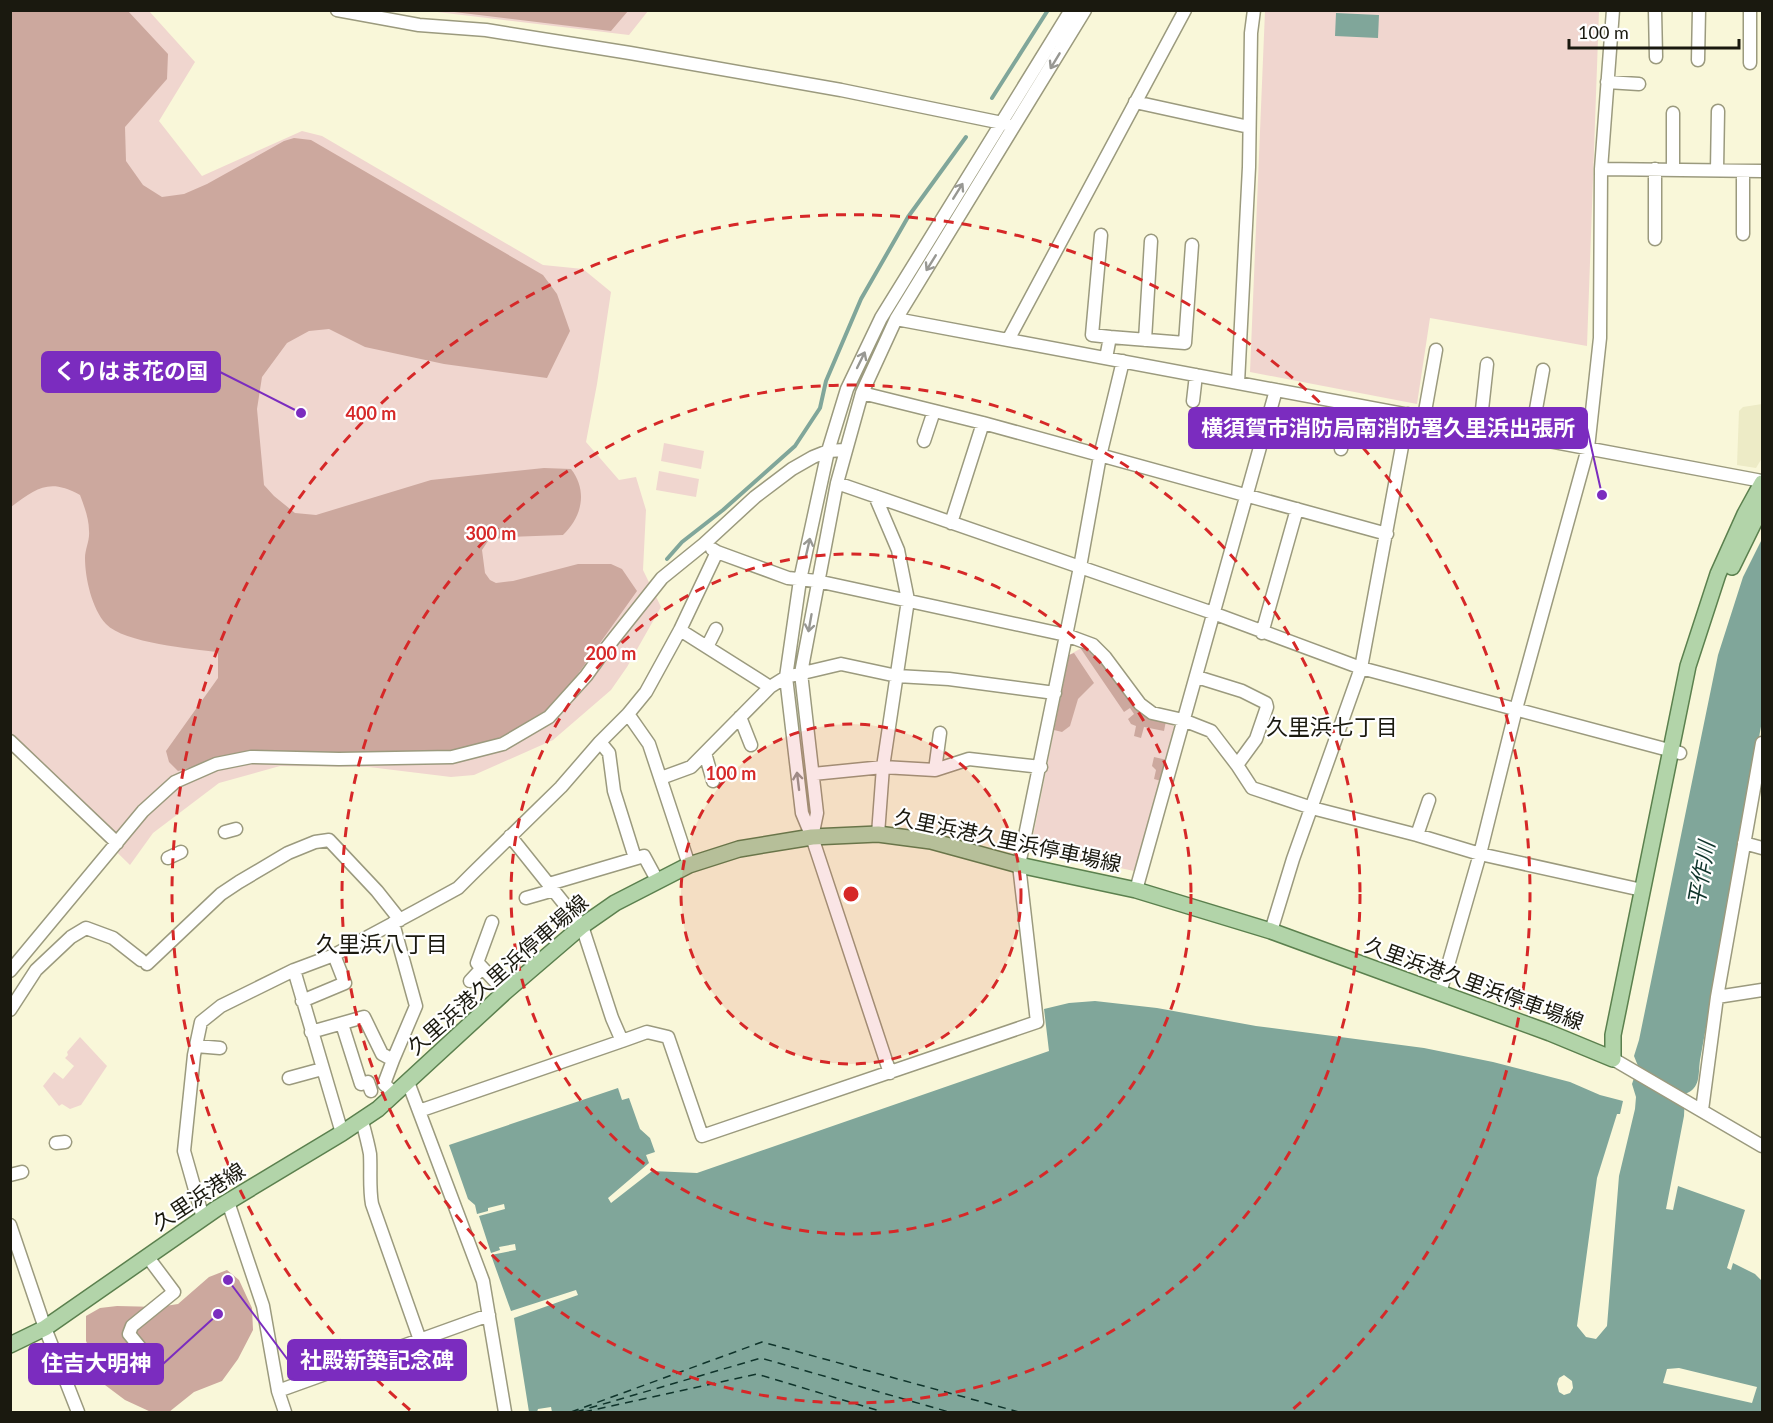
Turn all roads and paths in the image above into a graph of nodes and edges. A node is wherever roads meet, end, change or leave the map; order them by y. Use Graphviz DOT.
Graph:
graph roads {
  1 [pos="337,10"];
  2 [pos="1071,10"];
  3 [pos="1085,10"];
  4 [pos="1185,10"];
  5 [pos="1254,10"];
  6 [pos="1613,10"];
  7 [pos="1655,10"];
  8 [pos="1699,10"];
  9 [pos="1750,10"];
  10 [pos="1656,57"];
  11 [pos="1698,60"];
  12 [pos="1750,63"];
  13 [pos="1607,82"];
  14 [pos="1639,84"];
  15 [pos="1135,102"];
  16 [pos="1718,111"];
  17 [pos="1673,113"];
  18 [pos="1001,122"];
  19 [pos="1015,126"];
  20 [pos="1249,127"];
  21 [pos="1601,169"];
  22 [pos="1655,169"];
  23 [pos="1673,169"];
  24 [pos="1716,170"];
  25 [pos="1743,171"];
  26 [pos="1762,171"];
  27 [pos="1743,234"];
  28 [pos="1101,235"];
  29 [pos="1655,239"];
  30 [pos="1151,242"];
  31 [pos="1192,245"];
  32 [pos="896,319"];
  33 [pos="1110,337"];
  34 [pos="1008,340"];
  35 [pos="1145,340"];
  36 [pos="1436,350"];
  37 [pos="1106,358"];
  38 [pos="1124,361"];
  39 [pos="1487,364"];
  40 [pos="1543,370"];
  41 [pos="1196,375"];
  42 [pos="1238,383"];
  43 [pos="1276,390"];
  44 [pos="862,393"];
  45 [pos="1193,401"];
  46 [pos="1350,404"];
  47 [pos="934,411"];
  48 [pos="1408,414"];
  49 [pos="1424,417"];
  50 [pos="983,423"];
  51 [pos="1480,428"];
  52 [pos="1531,437"];
  53 [pos="924,441"];
  54 [pos="1588,448"];
  55 [pos="1341,449"];
  56 [pos="845,450"];
  57 [pos="828,451"];
  58 [pos="1100,456"];
  59 [pos="1762,482"];
  60 [pos="837,483"];
  61 [pos="876,496"];
  62 [pos="1247,496"];
  63 [pos="1762,506"];
  64 [pos="1297,509"];
  65 [pos="951,523"];
  66 [pos="1387,534"];
  67 [pos="704,544"];
  68 [pos="717,552"];
  69 [pos="1080,567"];
  70 [pos="800,580"];
  71 [pos="817,581"];
  72 [pos="908,600"];
  73 [pos="1213,613"];
  74 [pos="716,629"];
  75 [pos="680,630"];
  76 [pos="1262,633"];
  77 [pos="1066,635"];
  78 [pos="707,647"];
  79 [pos="1361,668"];
  80 [pos="801,672"];
  81 [pos="897,676"];
  82 [pos="786,677"];
  83 [pos="1197,677"];
  84 [pos="770,687"];
  85 [pos="1055,693"];
  86 [pos="1515,709"];
  87 [pos="628,714"];
  88 [pos="740,717"];
  89 [pos="1183,720"];
  90 [pos="940,733"];
  91 [pos="10,741"];
  92 [pos="600,742"];
  93 [pos="1762,743"];
  94 [pos="751,745"];
  95 [pos="1676,752"];
  96 [pos="705,753"];
  97 [pos="1238,765"];
  98 [pos="884,767"];
  99 [pos="1041,767"];
  100 [pos="935,770"];
  101 [pos="813,774"];
  102 [pos="661,778"];
  103 [pos="713,781"];
  104 [pos="1430,800"];
  105 [pos="1312,808"];
  106 [pos="878,834"];
  107 [pos="1417,835"];
  108 [pos="510,836"];
  109 [pos="812,837"];
  110 [pos="117,843"];
  111 [pos="1744,843"];
  112 [pos="1762,848"];
  113 [pos="181,852"];
  114 [pos="1480,854"];
  115 [pos="168,858"];
  116 [pos="635,858"];
  117 [pos="688,865"];
  118 [pos="1019,866"];
  119 [pos="657,880"];
  120 [pos="552,887"];
  121 [pos="1642,890"];
  122 [pos="1136,891"];
  123 [pos="525,898"];
  124 [pos="396,921"];
  125 [pos="492,922"];
  126 [pos="582,926"];
  127 [pos="1271,931"];
  128 [pos="334,955"];
  129 [pos="477,963"];
  130 [pos="294,970"];
  131 [pos="10,971"];
  132 [pos="470,981"];
  133 [pos="1762,990"];
  134 [pos="505,992"];
  135 [pos="1440,993"];
  136 [pos="1717,997"];
  137 [pos="302,1001"];
  138 [pos="10,1010"];
  139 [pos="342,1024"];
  140 [pos="311,1032"];
  141 [pos="622,1041"];
  142 [pos="196,1046"];
  143 [pos="220,1048"];
  144 [pos="1613,1059"];
  145 [pos="393,1060"];
  146 [pos="322,1069"];
  147 [pos="890,1073"];
  148 [pos="289,1078"];
  149 [pos="408,1082"];
  150 [pos="371,1091"];
  151 [pos="395,1094"];
  152 [pos="1702,1110"];
  153 [pos="419,1111"];
  154 [pos="362,1121"];
  155 [pos="342,1133"];
  156 [pos="1762,1146"];
  157 [pos="228,1202"];
  158 [pos="203,1218"];
  159 [pos="10,1225"];
  160 [pos="147,1256"];
  161 [pos="489,1315"];
  162 [pos="45,1328"];
  163 [pos="420,1340"];
  164 [pos="10,1345"];
  165 [pos="149,1375"];
  166 [pos="278,1391"];
  167 [pos="78,1413"];
  168 [pos="285,1413"];
  169 [pos="505,1413"];
  1 -- 18 [label="street"];
  2 -- 18 [label="street"];
  3 -- 19 [label="street, one-way"];
  4 -- 15 [label="street"];
  5 -- 20 [label="street"];
  6 -- 13 [label="street"];
  7 -- 10 [label="street"];
  8 -- 11 [label="street"];
  9 -- 12 [label="street"];
  13 -- 14 [label="street"];
  13 -- 21 [label="street"];
  15 -- 20 [label="street"];
  15 -- 34 [label="street"];
  16 -- 24 [label="street"];
  17 -- 23 [label="street"];
  18 -- 19 [label="street"];
  57 -- 18 [label="street, one-way"];
  19 -- 32 [label="street, one-way"];
  20 -- 42 [label="street"];
  21 -- 22 [label="street"];
  21 -- 54 [label="street"];
  22 -- 23 [label="street"];
  22 -- 29 [label="street"];
  23 -- 24 [label="street"];
  24 -- 25 [label="street"];
  25 -- 26 [label="street"];
  25 -- 27 [label="street"];
  28 -- 33 [label="street"];
  30 -- 35 [label="street"];
  31 -- 35 [label="street"];
  32 -- 34 [label="street"];
  32 -- 44 [label="street"];
  33 -- 35 [label="street"];
  33 -- 37 [label="street"];
  34 -- 37 [label="street"];
  36 -- 49 [label="street"];
  37 -- 38 [label="street"];
  38 -- 41 [label="street"];
  38 -- 58 [label="street"];
  39 -- 51 [label="street"];
  40 -- 52 [label="street"];
  41 -- 42 [label="street"];
  41 -- 45 [label="street"];
  42 -- 43 [label="street"];
  43 -- 46 [label="street"];
  43 -- 62 [label="street"];
  44 -- 47 [label="street"];
  44 -- 56 [label="street"];
  46 -- 48 [label="street"];
  46 -- 55 [label="street"];
  47 -- 50 [label="street"];
  47 -- 53 [label="street"];
  48 -- 49 [label="street"];
  48 -- 66 [label="street"];
  49 -- 51 [label="street"];
  50 -- 58 [label="street"];
  50 -- 65 [label="street"];
  51 -- 52 [label="street"];
  52 -- 54 [label="street"];
  54 -- 59 [label="street"];
  54 -- 86 [label="street"];
  56 -- 57 [label="street"];
  56 -- 60 [label="street"];
  57 -- 67 [label="street"];
  70 -- 57 [label="street, one-way"];
  58 -- 62 [label="street"];
  58 -- 69 [label="street"];
  59 -- 95 [label="main road, 久里浜港久里浜停車場線"];
  60 -- 61 [label="street"];
  60 -- 71 [label="street"];
  61 -- 65 [label="street"];
  61 -- 72 [label="street"];
  62 -- 64 [label="street"];
  62 -- 73 [label="street"];
  63 -- 95 [label="main road, 久里浜港久里浜停車場線"];
  64 -- 66 [label="street"];
  64 -- 76 [label="street"];
  65 -- 69 [label="street"];
  66 -- 79 [label="street"];
  67 -- 68 [label="street"];
  67 -- 110 [label="street"];
  68 -- 70 [label="street"];
  68 -- 75 [label="street"];
  69 -- 73 [label="street"];
  69 -- 77 [label="street"];
  70 -- 71 [label="street"];
  70 -- 82 [label="street"];
  71 -- 72 [label="street"];
  71 -- 80 [label="street, one-way"];
  72 -- 77 [label="street"];
  72 -- 81 [label="street"];
  73 -- 76 [label="street"];
  73 -- 83 [label="street"];
  74 -- 78 [label="street"];
  75 -- 78 [label="street"];
  75 -- 87 [label="street"];
  76 -- 79 [label="street"];
  77 -- 85 [label="street"];
  77 -- 89 [label="street"];
  78 -- 84 [label="street"];
  79 -- 86 [label="street"];
  79 -- 105 [label="street"];
  80 -- 81 [label="street"];
  80 -- 82 [label="street"];
  80 -- 101 [label="street"];
  81 -- 85 [label="street"];
  81 -- 98 [label="street"];
  82 -- 84 [label="street"];
  109 -- 82 [label="street, one-way"];
  83 -- 89 [label="street"];
  83 -- 97 [label="street"];
  84 -- 88 [label="street"];
  85 -- 99 [label="street"];
  86 -- 95 [label="street"];
  86 -- 114 [label="street"];
  87 -- 92 [label="street"];
  87 -- 102 [label="street"];
  88 -- 94 [label="street"];
  88 -- 96 [label="street"];
  89 -- 97 [label="street"];
  89 -- 122 [label="street"];
  90 -- 100 [label="street"];
  91 -- 110 [label="street"];
  92 -- 108 [label="street"];
  92 -- 116 [label="street"];
  93 -- 111 [label="street"];
  95 -- 121 [label="main road, 久里浜港久里浜停車場線"];
  95 -- 144 [label="main road, 久里浜港久里浜停車場線"];
  96 -- 102 [label="street"];
  96 -- 103 [label="street"];
  97 -- 105 [label="street"];
  98 -- 100 [label="street"];
  98 -- 101 [label="street"];
  98 -- 106 [label="street"];
  99 -- 100 [label="street"];
  99 -- 118 [label="street"];
  101 -- 109 [label="street"];
  102 -- 117 [label="street"];
  104 -- 107 [label="street"];
  105 -- 107 [label="street"];
  105 -- 127 [label="street"];
  106 -- 109 [label="main road, 久里浜港久里浜停車場線"];
  106 -- 118 [label="main road, 久里浜港久里浜停車場線"];
  107 -- 114 [label="street"];
  108 -- 120 [label="street"];
  108 -- 124 [label="street"];
  109 -- 117 [label="main road, 久里浜港久里浜停車場線"];
  109 -- 147 [label="street"];
  110 -- 131 [label="street"];
  111 -- 112 [label="street"];
  111 -- 136 [label="street"];
  113 -- 115 [label="street"];
  114 -- 121 [label="street"];
  114 -- 135 [label="street"];
  116 -- 119 [label="street"];
  116 -- 120 [label="street"];
  117 -- 119 [label="main road, 久里浜港久里浜停車場線"];
  118 -- 122 [label="main road, 久里浜港久里浜停車場線"];
  118 -- 147 [label="street"];
  119 -- 126 [label="main road, 久里浜港久里浜停車場線"];
  120 -- 123 [label="street"];
  120 -- 126 [label="street"];
  121 -- 144 [label="main road, 久里浜港久里浜停車場線"];
  122 -- 127 [label="main road, 久里浜港久里浜停車場線"];
  124 -- 128 [label="street"];
  124 -- 138 [label="street"];
  124 -- 145 [label="street"];
  125 -- 129 [label="street"];
  126 -- 134 [label="main road, 久里浜港久里浜停車場線"];
  126 -- 141 [label="street"];
  127 -- 135 [label="main road, 久里浜港久里浜停車場線"];
  128 -- 130 [label="street"];
  128 -- 137 [label="street"];
  129 -- 132 [label="street"];
  129 -- 134 [label="street"];
  130 -- 137 [label="street"];
  130 -- 142 [label="street"];
  133 -- 136 [label="street"];
  134 -- 149 [label="main road, 久里浜港久里浜停車場線"];
  135 -- 144 [label="main road, 久里浜港久里浜停車場線"];
  136 -- 152 [label="street"];
  137 -- 140 [label="street"];
  139 -- 140 [label="street"];
  139 -- 145 [label="street"];
  139 -- 150 [label="street"];
  140 -- 146 [label="street"];
  141 -- 147 [label="street"];
  141 -- 153 [label="street"];
  142 -- 143 [label="street"];
  142 -- 158 [label="street"];
  144 -- 152 [label="street"];
  145 -- 151 [label="street"];
  146 -- 148 [label="street"];
  146 -- 155 [label="street"];
  149 -- 151 [label="main road, 久里浜港線"];
  149 -- 153 [label="street"];
  151 -- 154 [label="main road, 久里浜港線"];
  152 -- 156 [label="street"];
  153 -- 161 [label="street"];
  154 -- 155 [label="main road, 久里浜港線"];
  154 -- 163 [label="street"];
  155 -- 157 [label="main road, 久里浜港線"];
  157 -- 158 [label="main road, 久里浜港線"];
  157 -- 166 [label="street"];
  158 -- 160 [label="main road, 久里浜港線"];
  159 -- 162 [label="street"];
  160 -- 162 [label="main road, 久里浜港線"];
  160 -- 165 [label="street"];
  161 -- 163 [label="street"];
  161 -- 169 [label="street"];
  162 -- 164 [label="main road, 久里浜港線"];
  162 -- 167 [label="street"];
  163 -- 166 [label="street"];
  166 -- 168 [label="street"];
}
